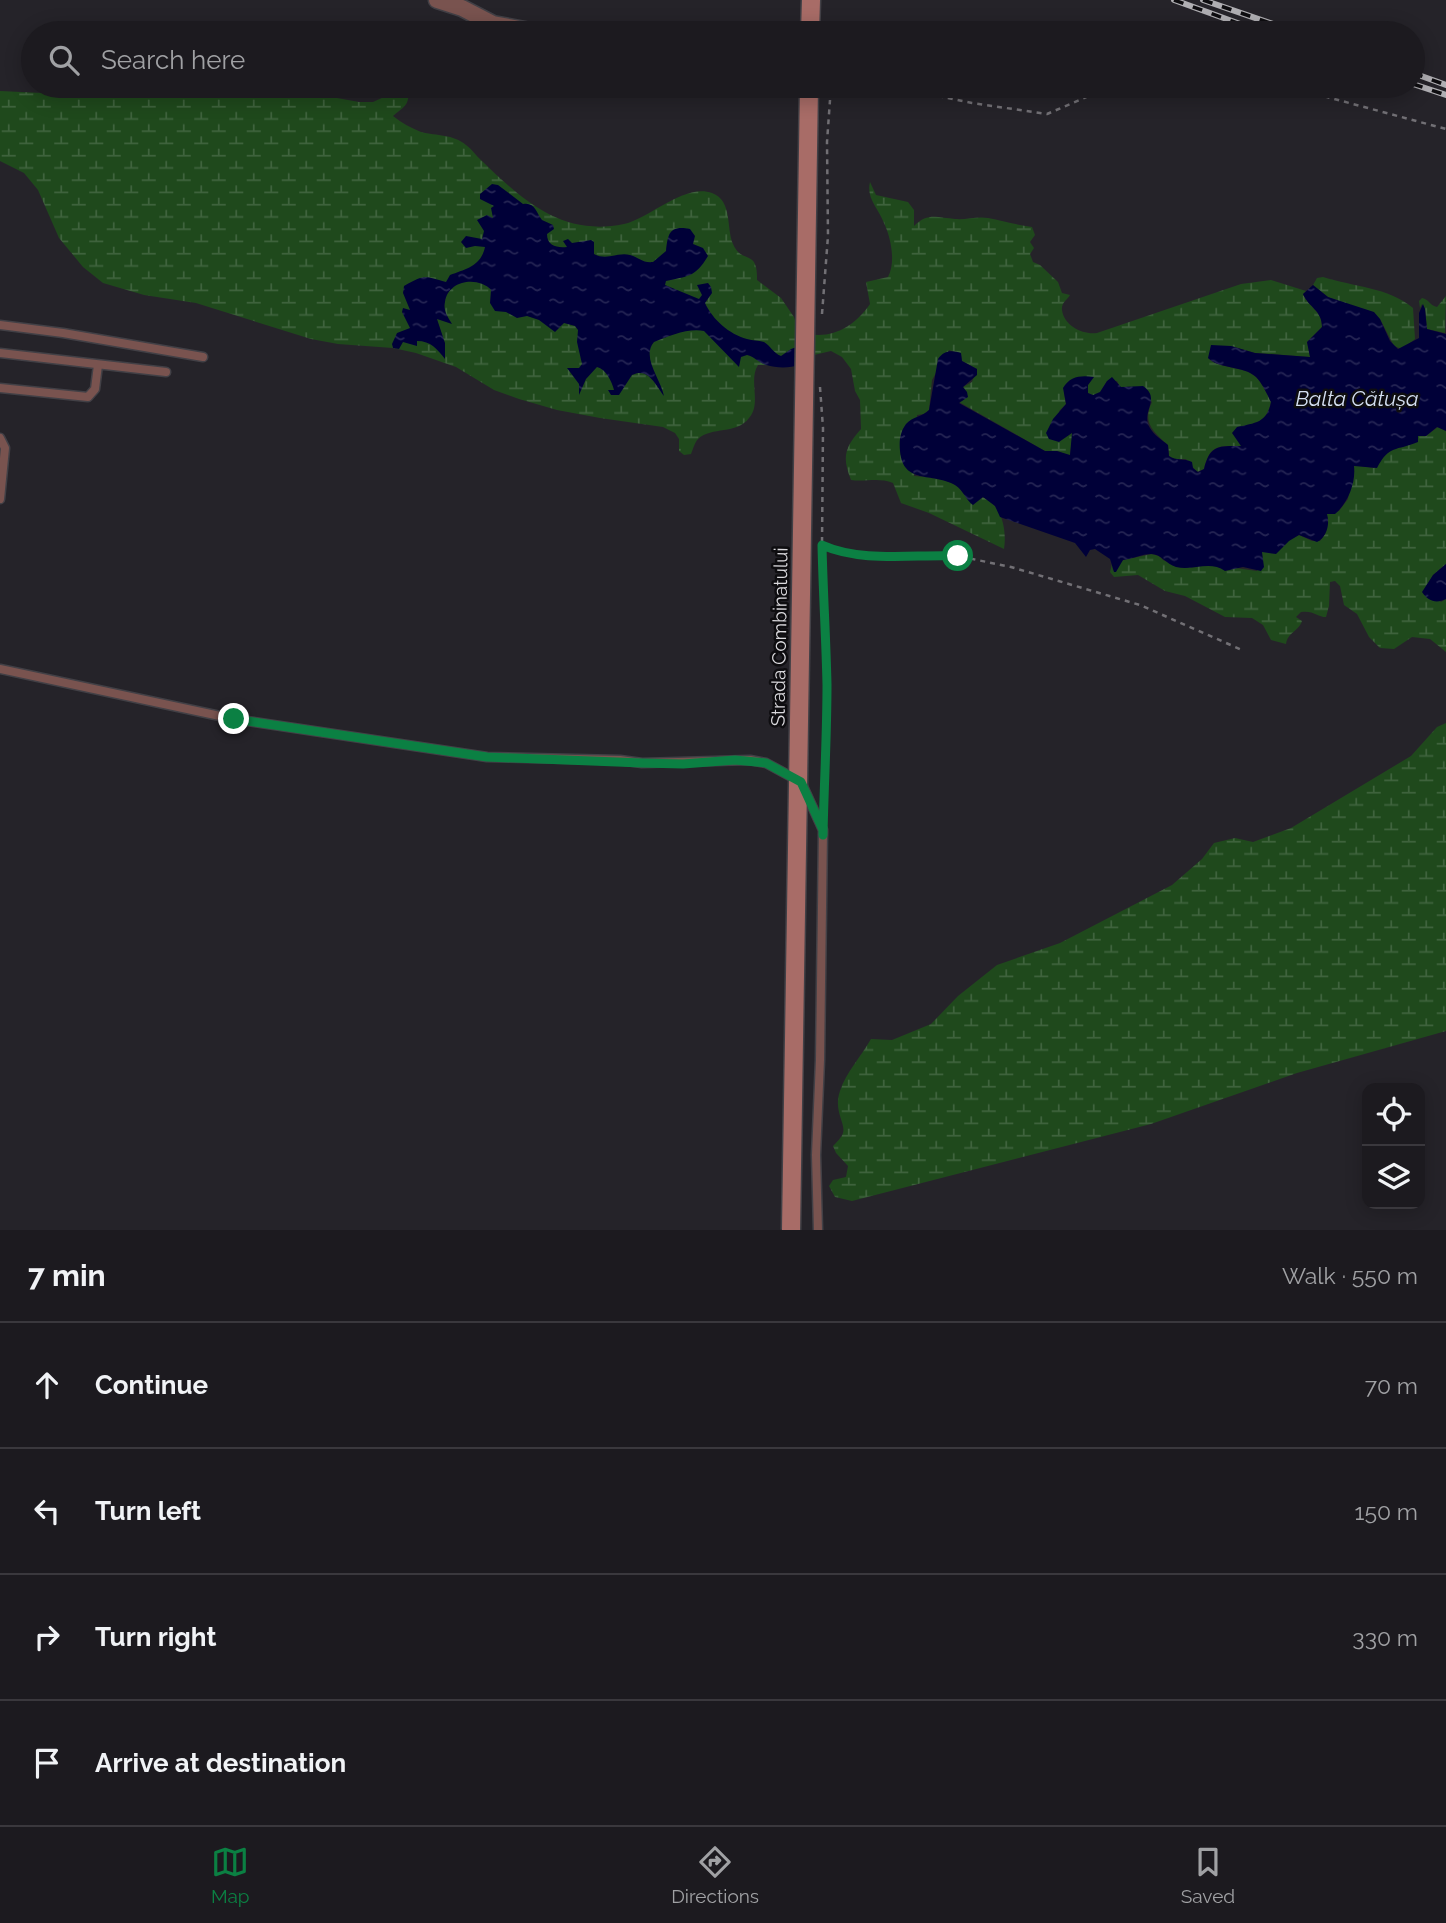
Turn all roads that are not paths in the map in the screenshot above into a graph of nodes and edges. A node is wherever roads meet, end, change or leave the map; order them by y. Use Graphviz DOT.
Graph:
graph roads {
  1 [pos="437,0"];
  2 [pos="811,0"];
  3 [pos="487,21"];
  4 [pos="810,21"];
  5 [pos="809,98"];
  6 [pos="0,325"];
  7 [pos="0,354"];
  8 [pos="202,356"];
  9 [pos="98,365"];
  10 [pos="166,372"];
  11 [pos="0,388"];
  12 [pos="0,438"];
  13 [pos="0,499"];
  14 [pos="0,668"];
  15 [pos="791,1230"];
  16 [pos="818,1230"];
  1 -- 3 [label="street"];
  2 -- 4 [label="street"];
  5 -- 15 [label="street, Strada Combinatului, bridge"];
  6 -- 8 [label="lane"];
  7 -- 9 [label="lane"];
  9 -- 10 [label="lane"];
  9 -- 11 [label="lane"];
  12 -- 13 [label="lane"];
  14 -- 16 [label="lane"];
}
